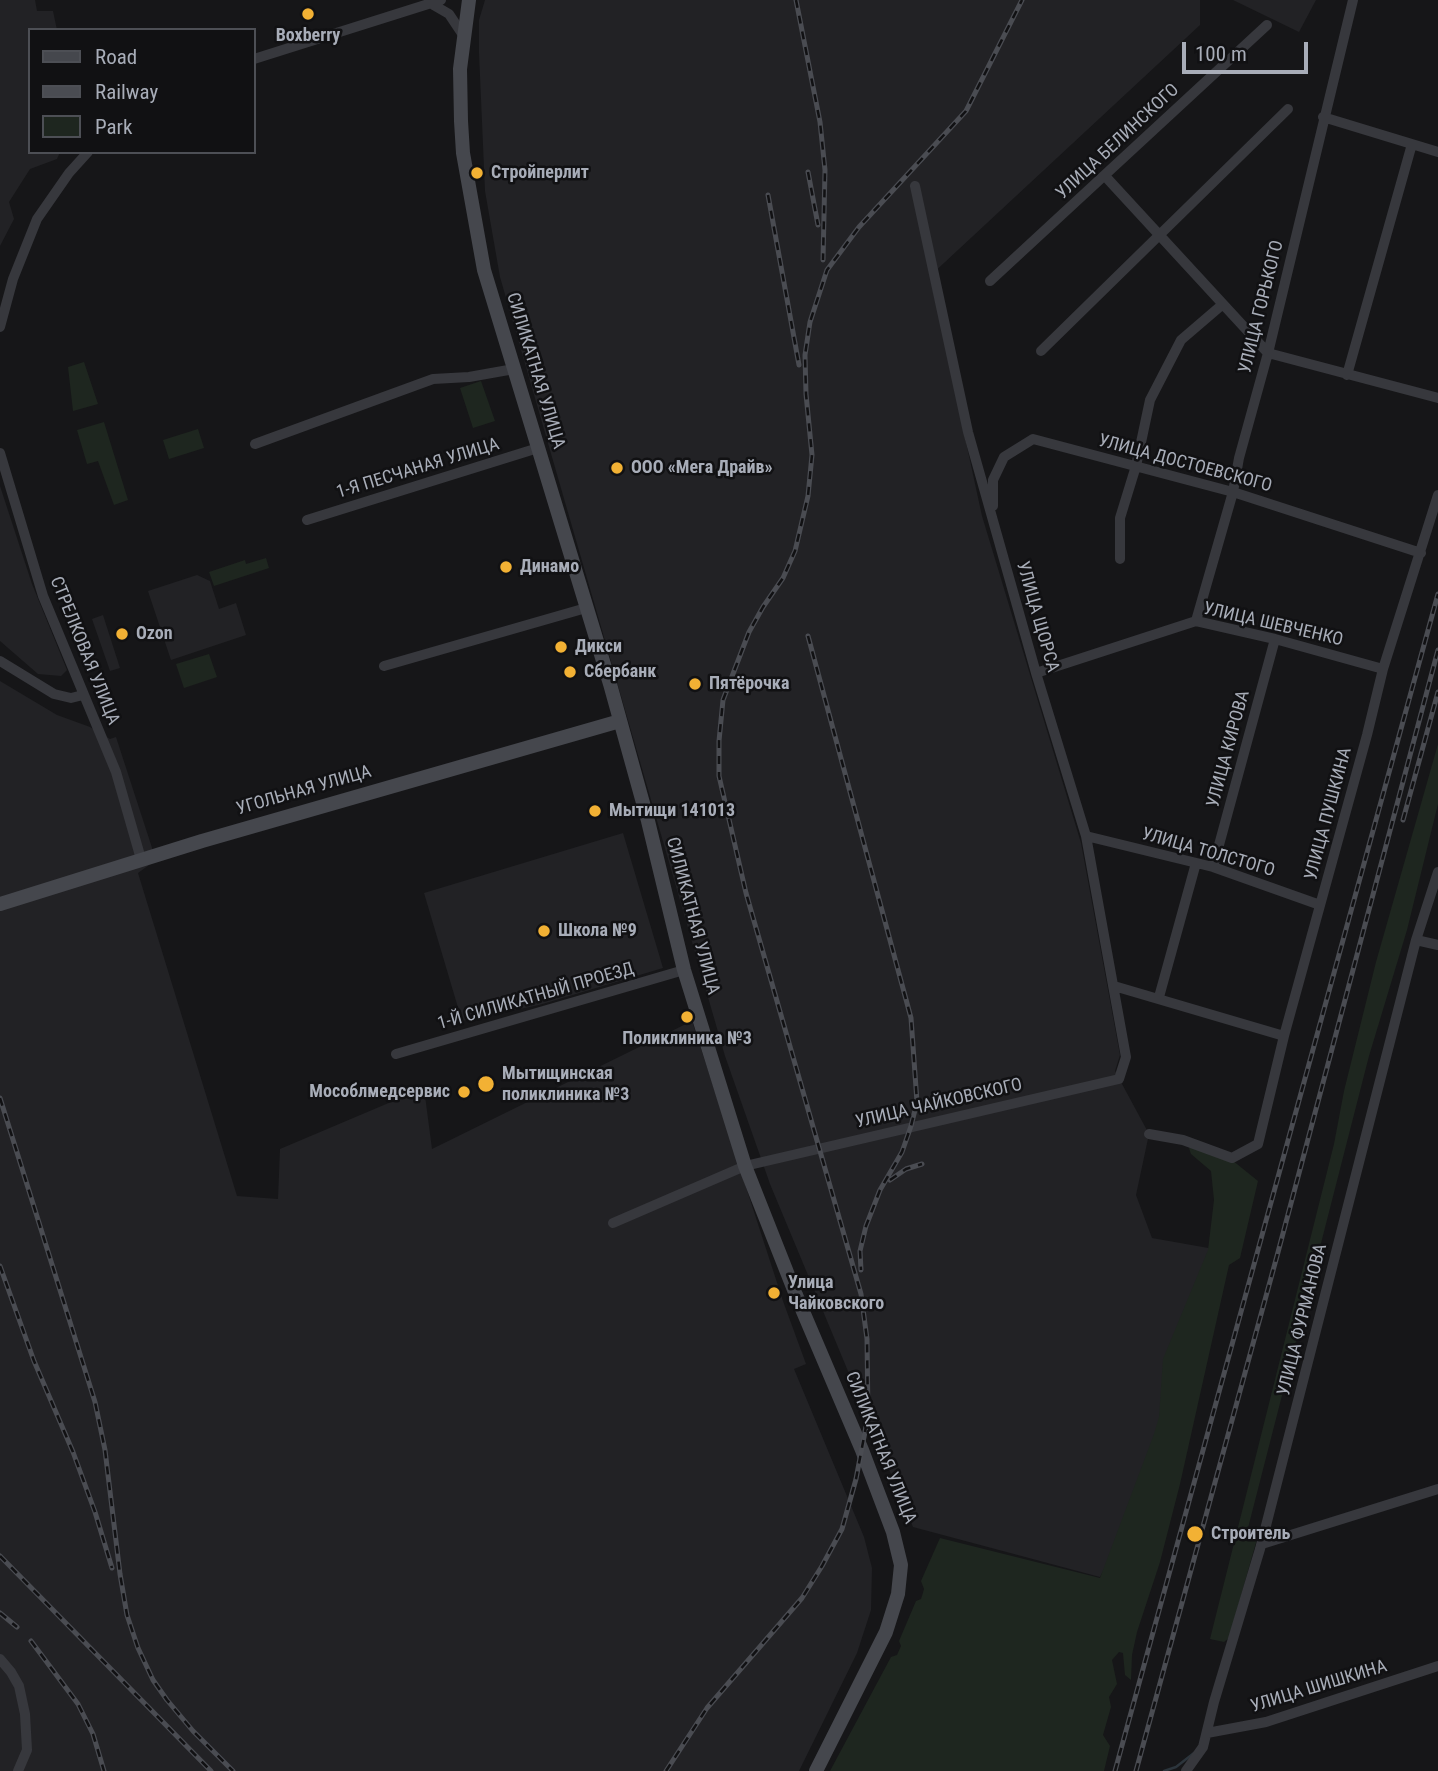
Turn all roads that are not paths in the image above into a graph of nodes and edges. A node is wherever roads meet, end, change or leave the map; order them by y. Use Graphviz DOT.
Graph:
graph roads {
  1 [pos="469,0"];
  2 [pos="1353,0"];
  3 [pos="436,1"];
  4 [pos="1267,25"];
  5 [pos="464,36"];
  6 [pos="256,58"];
  7 [pos="1287,109"];
  8 [pos="1323,117"];
  9 [pos="1412,144"];
  10 [pos="1438,152"];
  11 [pos="87,154"];
  12 [pos="1105,176"];
  13 [pos="915,186"];
  14 [pos="1159,235"];
  15 [pos="990,281"];
  16 [pos="1223,304"];
  17 [pos="0,327"];
  18 [pos="1041,351"];
  19 [pos="1268,353"];
  20 [pos="514,369"];
  21 [pos="1347,375"];
  22 [pos="1438,398"];
  23 [pos="255,444"];
  24 [pos="538,448"];
  25 [pos="0,453"];
  26 [pos="1136,466"];
  27 [pos="1233,492"];
  28 [pos="1438,495"];
  29 [pos="992,517"];
  30 [pos="307,520"];
  31 [pos="1421,553"];
  32 [pos="1120,559"];
  33 [pos="586,608"];
  34 [pos="1196,621"];
  35 [pos="1275,639"];
  36 [pos="0,661"];
  37 [pos="384,666"];
  38 [pos="1382,669"];
  39 [pos="1036,673"];
  40 [pos="83,695"];
  41 [pos="620,721"];
  42 [pos="1086,836"];
  43 [pos="141,859"];
  44 [pos="1196,863"];
  45 [pos="1213,867"];
  46 [pos="1438,872"];
  47 [pos="0,904"];
  48 [pos="1320,905"];
  49 [pos="1416,940"];
  50 [pos="1438,946"];
  51 [pos="684,970"];
  52 [pos="1114,986"];
  53 [pos="1159,998"];
  54 [pos="1284,1036"];
  55 [pos="396,1054"];
  56 [pos="1126,1057"];
  57 [pos="1149,1134"];
  58 [pos="746,1166"];
  59 [pos="612,1223"];
  60 [pos="1438,1489"];
  61 [pos="1262,1544"];
  62 [pos="0,1659"];
  63 [pos="1438,1665"];
  64 [pos="1207,1733"];
  65 [pos="18,1771"];
  66 [pos="816,1771"];
  67 [pos="1186,1771"];
  1 -- 5 [label="street, СИЛИКАТНАЯ УЛИЦА"];
  2 -- 8 [label="street, УЛИЦА ГОРЬКОГО"];
  3 -- 5 [label="street"];
  3 -- 6 [label="street"];
  4 -- 12 [label="street, УЛИЦА БЕЛИНСКОГО"];
  5 -- 20 [label="street, СИЛИКАТНАЯ УЛИЦА"];
  7 -- 14 [label="street"];
  8 -- 9 [label="street"];
  8 -- 19 [label="street, УЛИЦА ГОРЬКОГО"];
  9 -- 10 [label="street"];
  9 -- 21 [label="street"];
  11 -- 17 [label="street"];
  12 -- 14 [label="street"];
  12 -- 15 [label="street, УЛИЦА БЕЛИНСКОГО"];
  13 -- 29 [label="street, УЛИЦА ЩОРСА"];
  14 -- 16 [label="street"];
  14 -- 18 [label="street"];
  16 -- 19 [label="street"];
  16 -- 26 [label="street"];
  19 -- 21 [label="street"];
  19 -- 27 [label="street, УЛИЦА ГОРЬКОГО"];
  20 -- 23 [label="street"];
  20 -- 24 [label="street, СИЛИКАТНАЯ УЛИЦА"];
  21 -- 22 [label="street"];
  24 -- 30 [label="street, 1-Я ПЕСЧАНАЯ УЛИЦА"];
  24 -- 33 [label="street, СИЛИКАТНАЯ УЛИЦА"];
  25 -- 40 [label="street, СТРЕЛКОВАЯ УЛИЦА"];
  26 -- 27 [label="street, УЛИЦА ДОСТОЕВСКОГО"];
  26 -- 29 [label="street, УЛИЦА ДОСТОЕВСКОГО"];
  26 -- 32 [label="street"];
  27 -- 31 [label="street, УЛИЦА ДОСТОЕВСКОГО"];
  27 -- 34 [label="street, УЛИЦА ГОРЬКОГО"];
  28 -- 31 [label="street, УЛИЦА ПУШКИНА"];
  29 -- 39 [label="street, УЛИЦА ЩОРСА"];
  31 -- 38 [label="street, УЛИЦА ПУШКИНА"];
  33 -- 37 [label="street"];
  33 -- 41 [label="street, СИЛИКАТНАЯ УЛИЦА"];
  34 -- 35 [label="street, УЛИЦА ШЕВЧЕНКО"];
  34 -- 39 [label="street, УЛИЦА ШЕВЧЕНКО"];
  35 -- 38 [label="street, УЛИЦА ШЕВЧЕНКО"];
  35 -- 45 [label="street, УЛИЦА КИРОВА"];
  36 -- 40 [label="street"];
  38 -- 48 [label="street, УЛИЦА ПУШКИНА"];
  39 -- 42 [label="street, УЛИЦА ЩОРСА"];
  40 -- 43 [label="street, СТРЕЛКОВАЯ УЛИЦА"];
  41 -- 43 [label="street, УГОЛЬНАЯ УЛИЦА"];
  41 -- 51 [label="street, СИЛИКАТНАЯ УЛИЦА"];
  42 -- 44 [label="street, УЛИЦА ТОЛСТОГО"];
  42 -- 52 [label="street, УЛИЦА ЩОРСА"];
  43 -- 47 [label="street, УГОЛЬНАЯ УЛИЦА"];
  44 -- 45 [label="street, УЛИЦА ТОЛСТОГО"];
  44 -- 53 [label="street"];
  45 -- 48 [label="street, УЛИЦА ТОЛСТОГО"];
  46 -- 49 [label="street, УЛИЦА ФУРМАНОВА"];
  48 -- 54 [label="street, УЛИЦА ПУШКИНА"];
  49 -- 50 [label="street"];
  49 -- 61 [label="street, УЛИЦА ФУРМАНОВА"];
  51 -- 55 [label="street, 1-Й СИЛИКАТНЫЙ ПРОЕЗД"];
  51 -- 58 [label="street, СИЛИКАТНАЯ УЛИЦА"];
  52 -- 53 [label="street"];
  52 -- 56 [label="street, УЛИЦА ЩОРСА"];
  53 -- 54 [label="street"];
  54 -- 57 [label="street, УЛИЦА ПУШКИНА"];
  56 -- 58 [label="street, УЛИЦА ЧАЙКОВСКОГО"];
  58 -- 59 [label="street"];
  58 -- 66 [label="street, СИЛИКАТНАЯ УЛИЦА"];
  60 -- 61 [label="street"];
  61 -- 64 [label="street, УЛИЦА ФУРМАНОВА"];
  62 -- 65 [label="street"];
  63 -- 64 [label="street, УЛИЦА ШИШКИНА"];
  64 -- 67 [label="street, УЛИЦА ФУРМАНОВА"];
}
